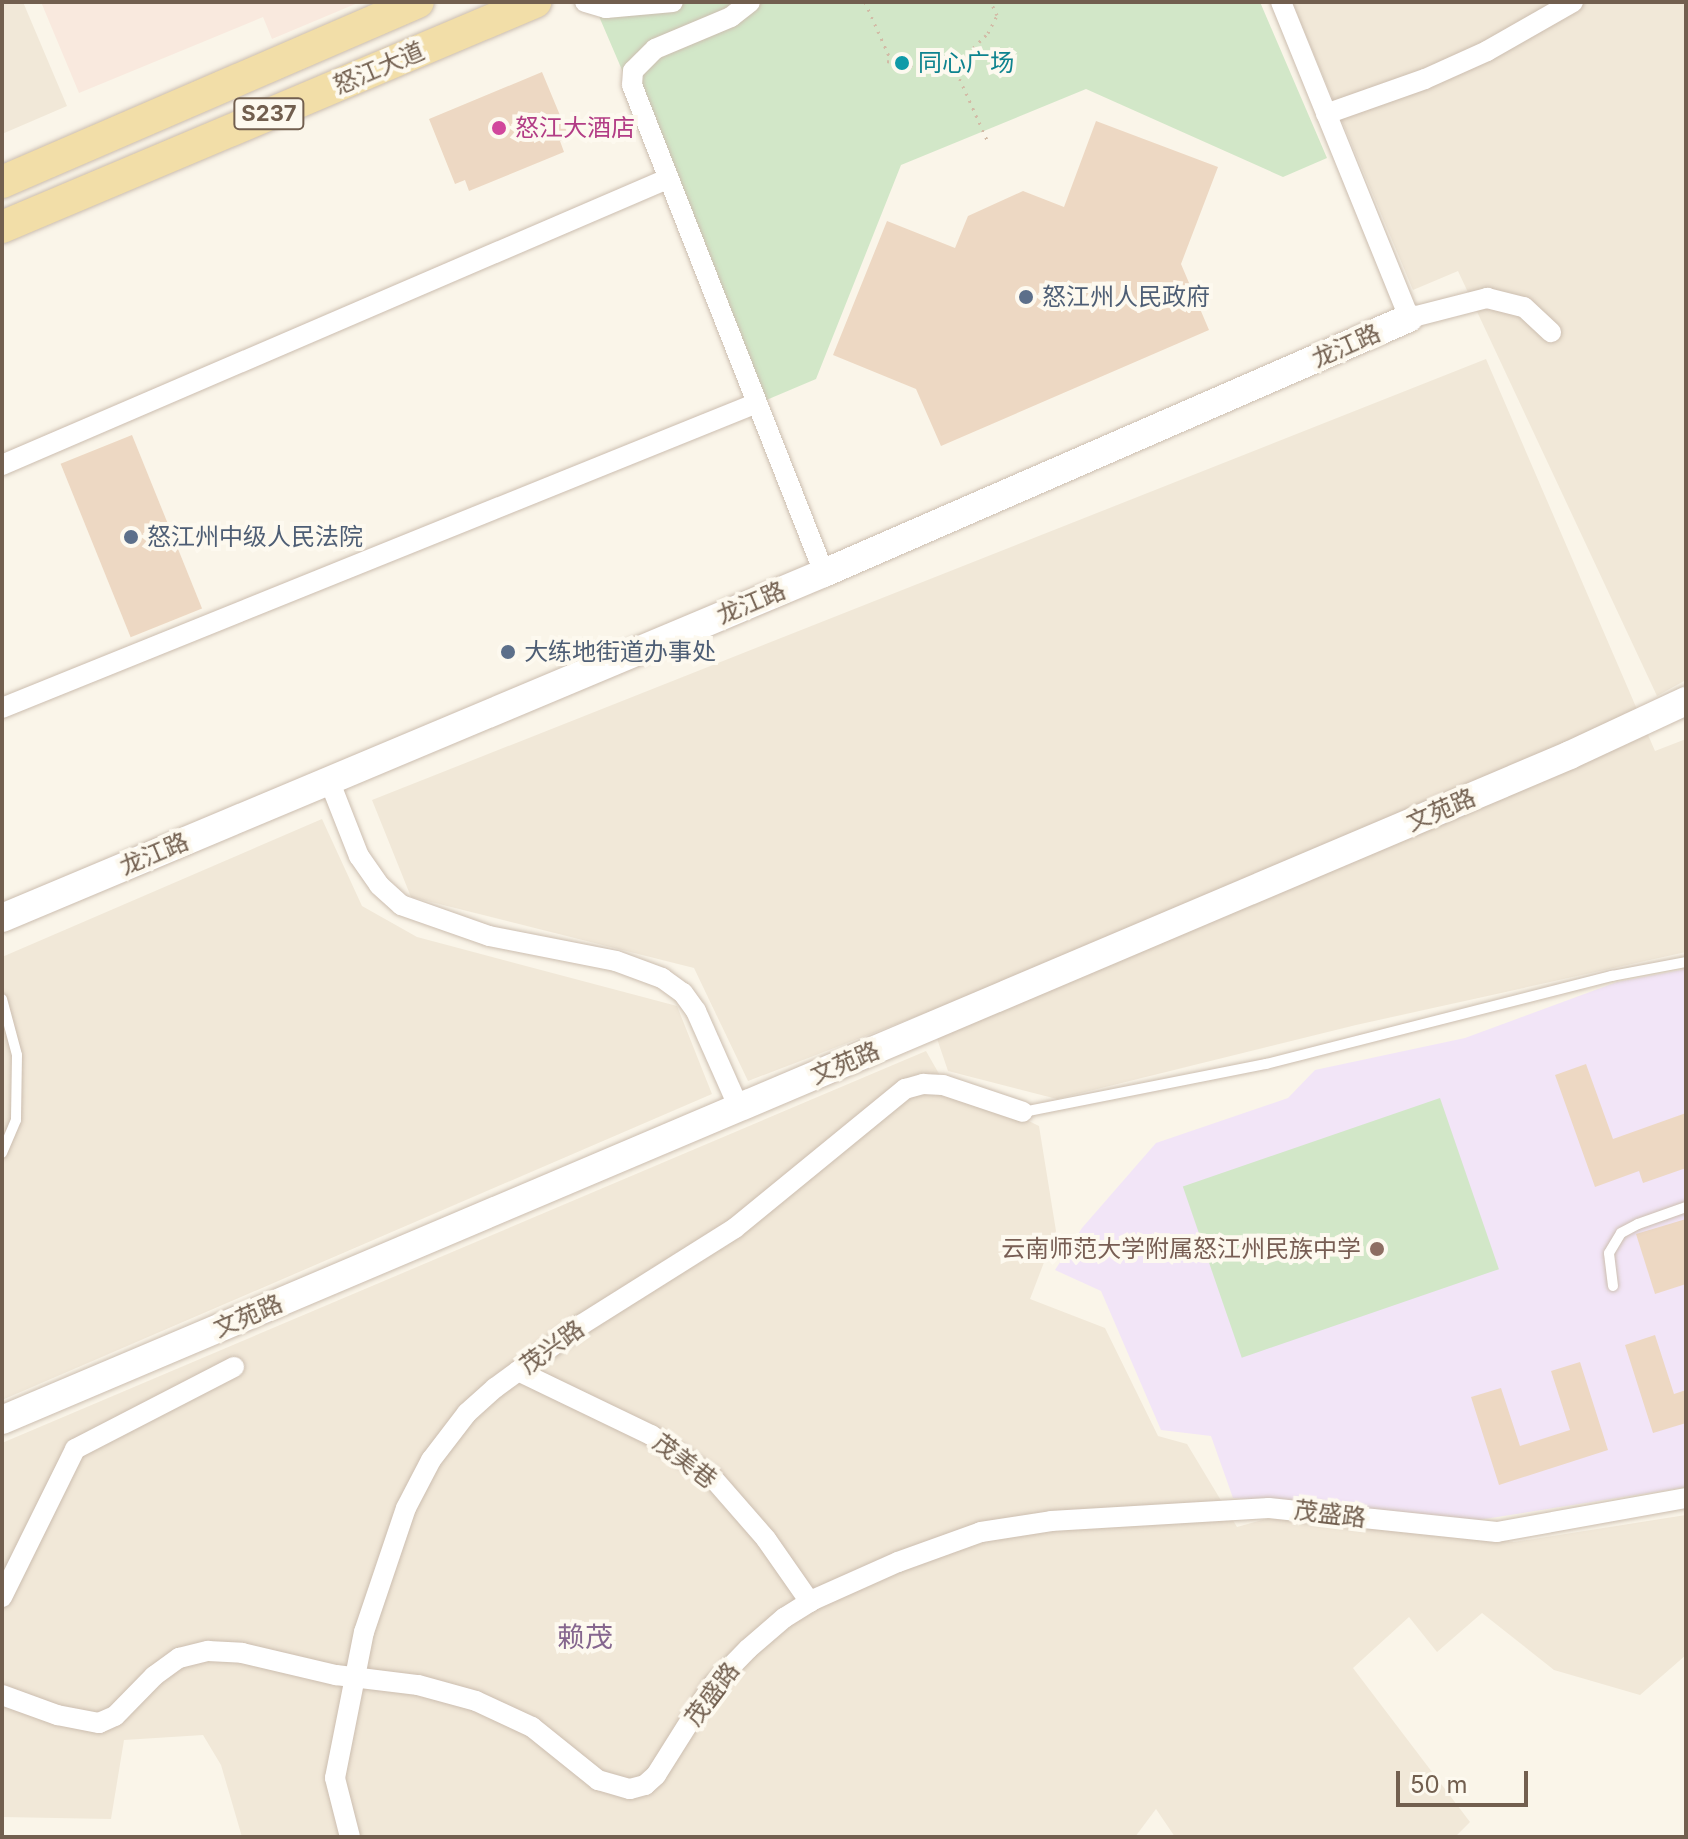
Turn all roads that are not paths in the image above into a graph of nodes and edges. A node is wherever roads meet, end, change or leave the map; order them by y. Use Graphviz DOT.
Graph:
graph roads {
  1 [pos="418,2"];
  2 [pos="535,2"];
  3 [pos="585,2"];
  4 [pos="673,2"];
  5 [pos="750,2"];
  6 [pos="1281,2"];
  7 [pos="1573,2"];
  8 [pos="385,9"];
  9 [pos="1545,10"];
  10 [pos="1326,114"];
  11 [pos="667,179"];
  12 [pos="2,182"];
  13 [pos="2,227"];
  14 [pos="1409,318"];
  15 [pos="1551,332"];
  16 [pos="757,403"];
  17 [pos="2,465"];
  18 [pos="824,573"];
  19 [pos="1686,701"];
  20 [pos="2,708"];
  21 [pos="329,780"];
  22 [pos="2,918"];
  23 [pos="1686,962"];
  24 [pos="2,999"];
  25 [pos="739,1108"];
  26 [pos="1023,1112"];
  27 [pos="2,1153"];
  28 [pos="1686,1207"];
  29 [pos="1613,1286"];
  30 [pos="234,1367"];
  31 [pos="518,1371"];
  32 [pos="2,1420"];
  33 [pos="1686,1498"];
  34 [pos="2,1597"];
  35 [pos="810,1602"];
  36 [pos="353,1677"];
  37 [pos="2,1695"];
  38 [pos="350,1837"];
  1 -- 8 [label="main road, 怒江大道 / S237"];
  2 -- 13 [label="main road, 怒江大道 / S237"];
  3 -- 4 [label="street"];
  5 -- 11 [label="street"];
  6 -- 10 [label="street"];
  7 -- 9 [label="street"];
  8 -- 12 [label="main road, 怒江大道 / S237"];
  9 -- 10 [label="street"];
  10 -- 14 [label="street"];
  11 -- 16 [label="street"];
  11 -- 17 [label="street"];
  14 -- 15 [label="street"];
  14 -- 18 [label="street, 龙江路"];
  16 -- 18 [label="street"];
  16 -- 20 [label="street"];
  18 -- 21 [label="street, 龙江路"];
  19 -- 25 [label="street, 文苑路"];
  21 -- 22 [label="street, 龙江路"];
  21 -- 25 [label="street"];
  23 -- 26 [label="lane"];
  24 -- 27 [label="lane"];
  25 -- 32 [label="street, 文苑路"];
  26 -- 31 [label="street, 茂兴路"];
  28 -- 29 [label="lane"];
  30 -- 34 [label="street"];
  31 -- 35 [label="street, 茂美巷"];
  31 -- 36 [label="street, 茂兴路"];
  33 -- 35 [label="street, 茂盛路"];
  35 -- 36 [label="street, 茂盛路"];
  36 -- 37 [label="street, 茂盛路"];
  36 -- 38 [label="street, 茂兴路"];
}
